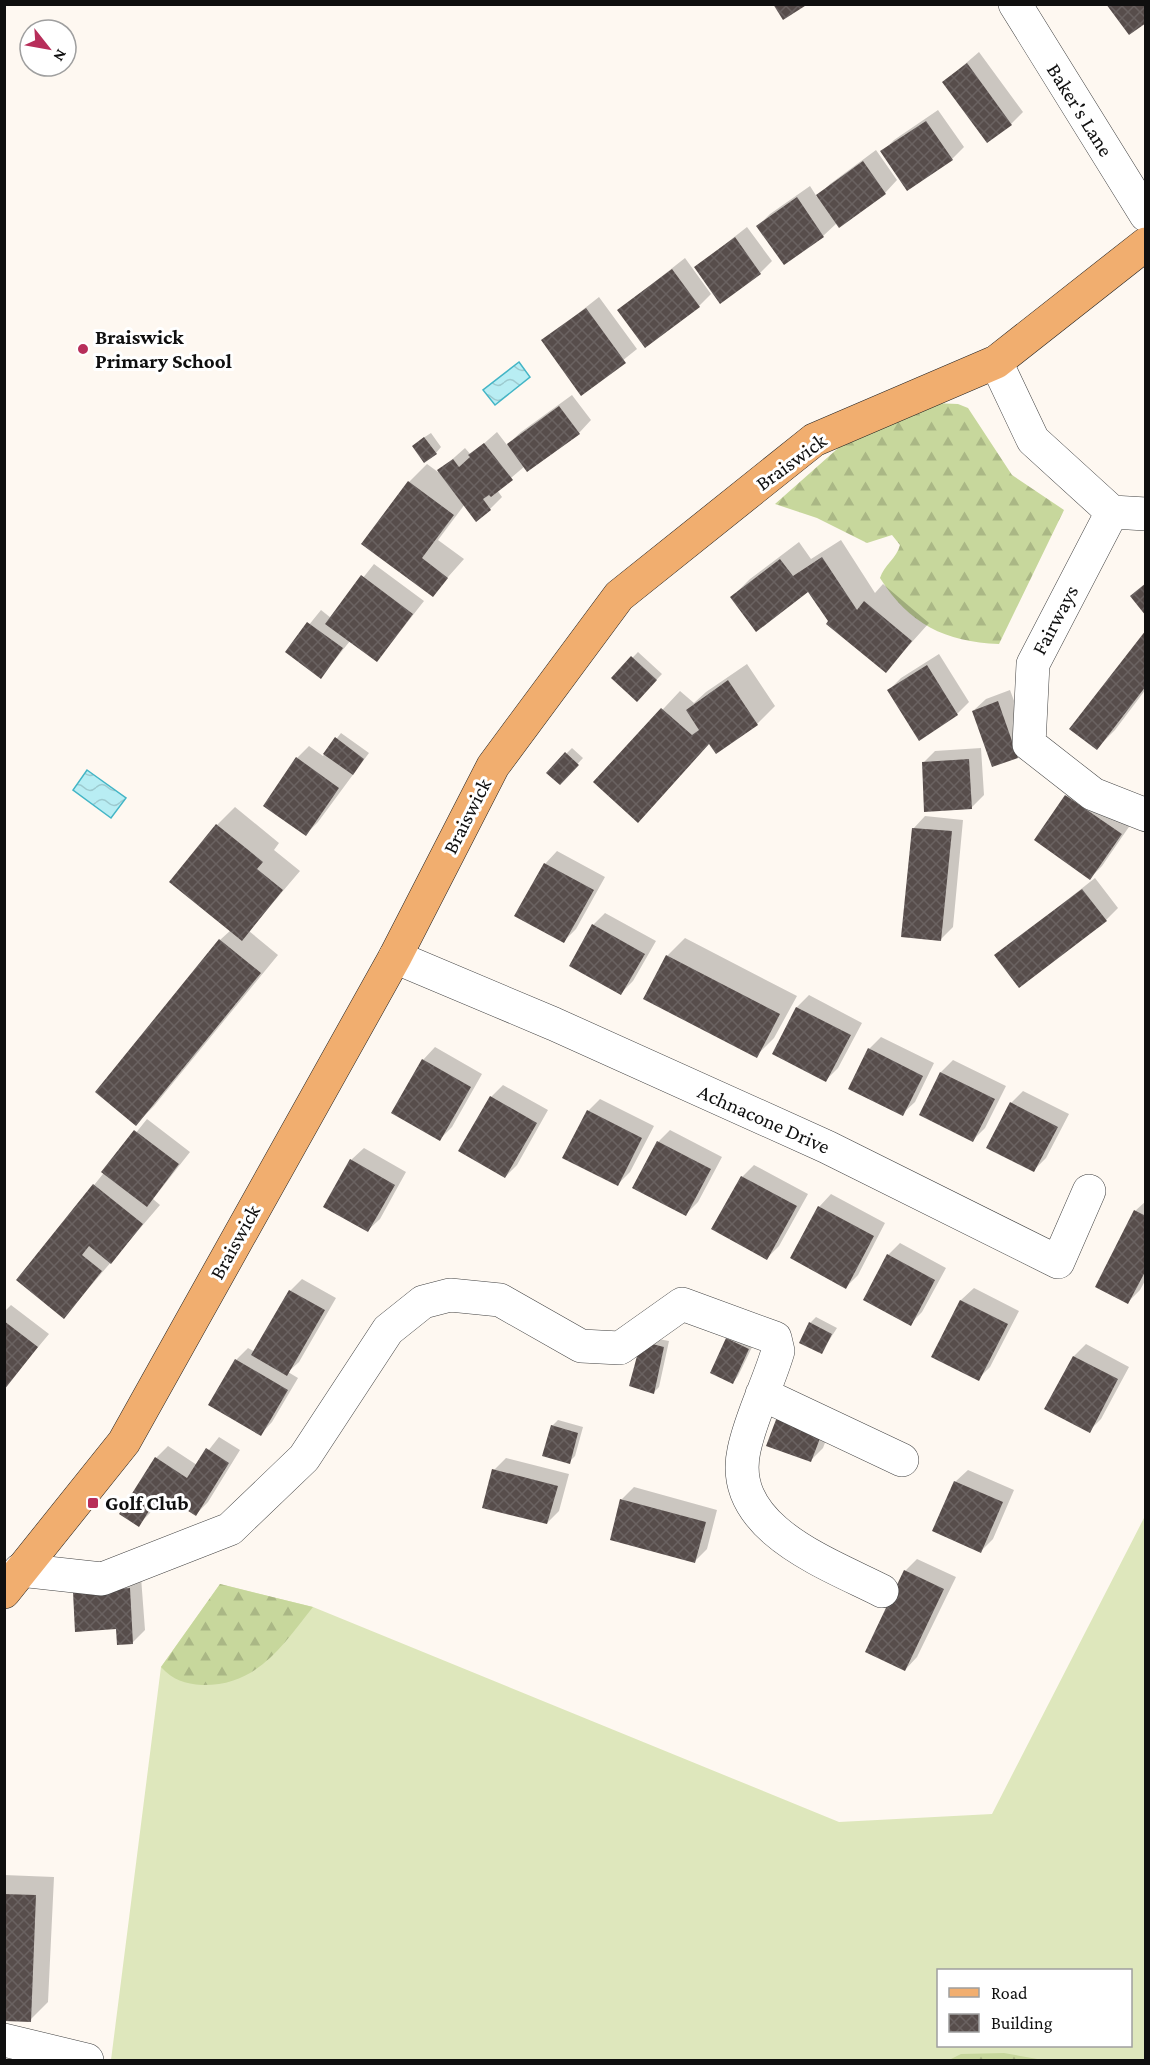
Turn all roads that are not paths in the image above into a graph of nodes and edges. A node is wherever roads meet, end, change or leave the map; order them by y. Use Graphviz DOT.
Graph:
graph roads {
  1 [pos="1015,4"];
  2 [pos="1146,215"];
  3 [pos="1146,244"];
  4 [pos="996,362"];
  5 [pos="1112,512"];
  6 [pos="1146,514"];
  7 [pos="1146,815"];
  8 [pos="395,957"];
  9 [pos="1089,1191"];
  10 [pos="762,1394"];
  11 [pos="902,1460"];
  12 [pos="12,1581"];
  13 [pos="882,1591"];
  14 [pos="4,2040"];
  15 [pos="87,2061"];
  1 -- 2 [label="street, Baker's Lane"];
  3 -- 4 [label="main road, Braiswick"];
  4 -- 5 [label="street"];
  4 -- 8 [label="main road, Braiswick"];
  5 -- 6 [label="street"];
  5 -- 7 [label="street, Fairways"];
  8 -- 9 [label="street, Achnacone Drive"];
  8 -- 12 [label="main road, Braiswick"];
  10 -- 11 [label="street"];
  10 -- 12 [label="street"];
  10 -- 13 [label="street"];
  14 -- 15 [label="street"];
}
